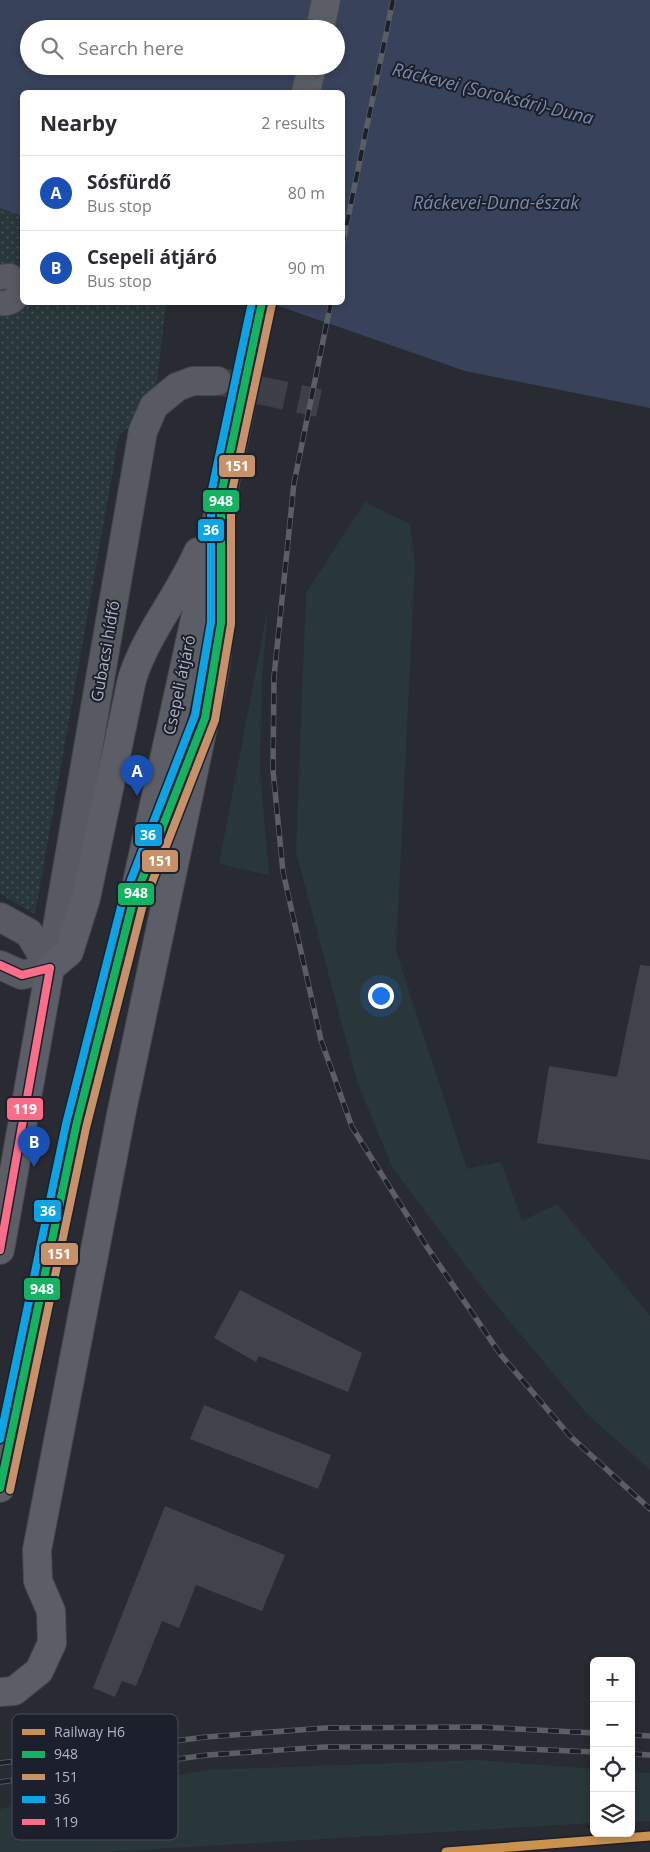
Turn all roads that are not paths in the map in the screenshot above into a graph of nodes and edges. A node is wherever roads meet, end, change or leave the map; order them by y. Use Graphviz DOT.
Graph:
graph roads {
  1 [pos="326,0"];
  2 [pos="322,20"];
  3 [pos="310,75"];
  4 [pos="306,90"];
  5 [pos="0,277"];
  6 [pos="261,305"];
  7 [pos="4,309"];
  8 [pos="217,381"];
  9 [pos="224,482"];
  10 [pos="205,718"];
  11 [pos="132,905"];
  12 [pos="0,917"];
  13 [pos="0,965"];
  14 [pos="50,968"];
  15 [pos="0,1250"];
  16 [pos="0,1488"];
  17 [pos="0,1692"];
  1 -- 2 [label="main road"];
  3 -- 4 [label="main road"];
  5 -- 7 [label="street"];
  6 -- 9 [label="main road, bridge"];
  8 -- 14 [label="street, Gubacsi hídfő"];
  9 -- 10 [label="main road, Csepeli átjáró"];
  9 -- 11 [label="main road, Csepeli átjáró"];
  9 -- 14 [label="main road"];
  10 -- 11 [label="main road, Csepeli átjáró"];
  10 -- 17 [label="main road"];
  11 -- 16 [label="main road, Csepeli átjáró"];
  12 -- 14 [label="street"];
  13 -- 14 [label="street"];
  14 -- 15 [label="main road"];
}
